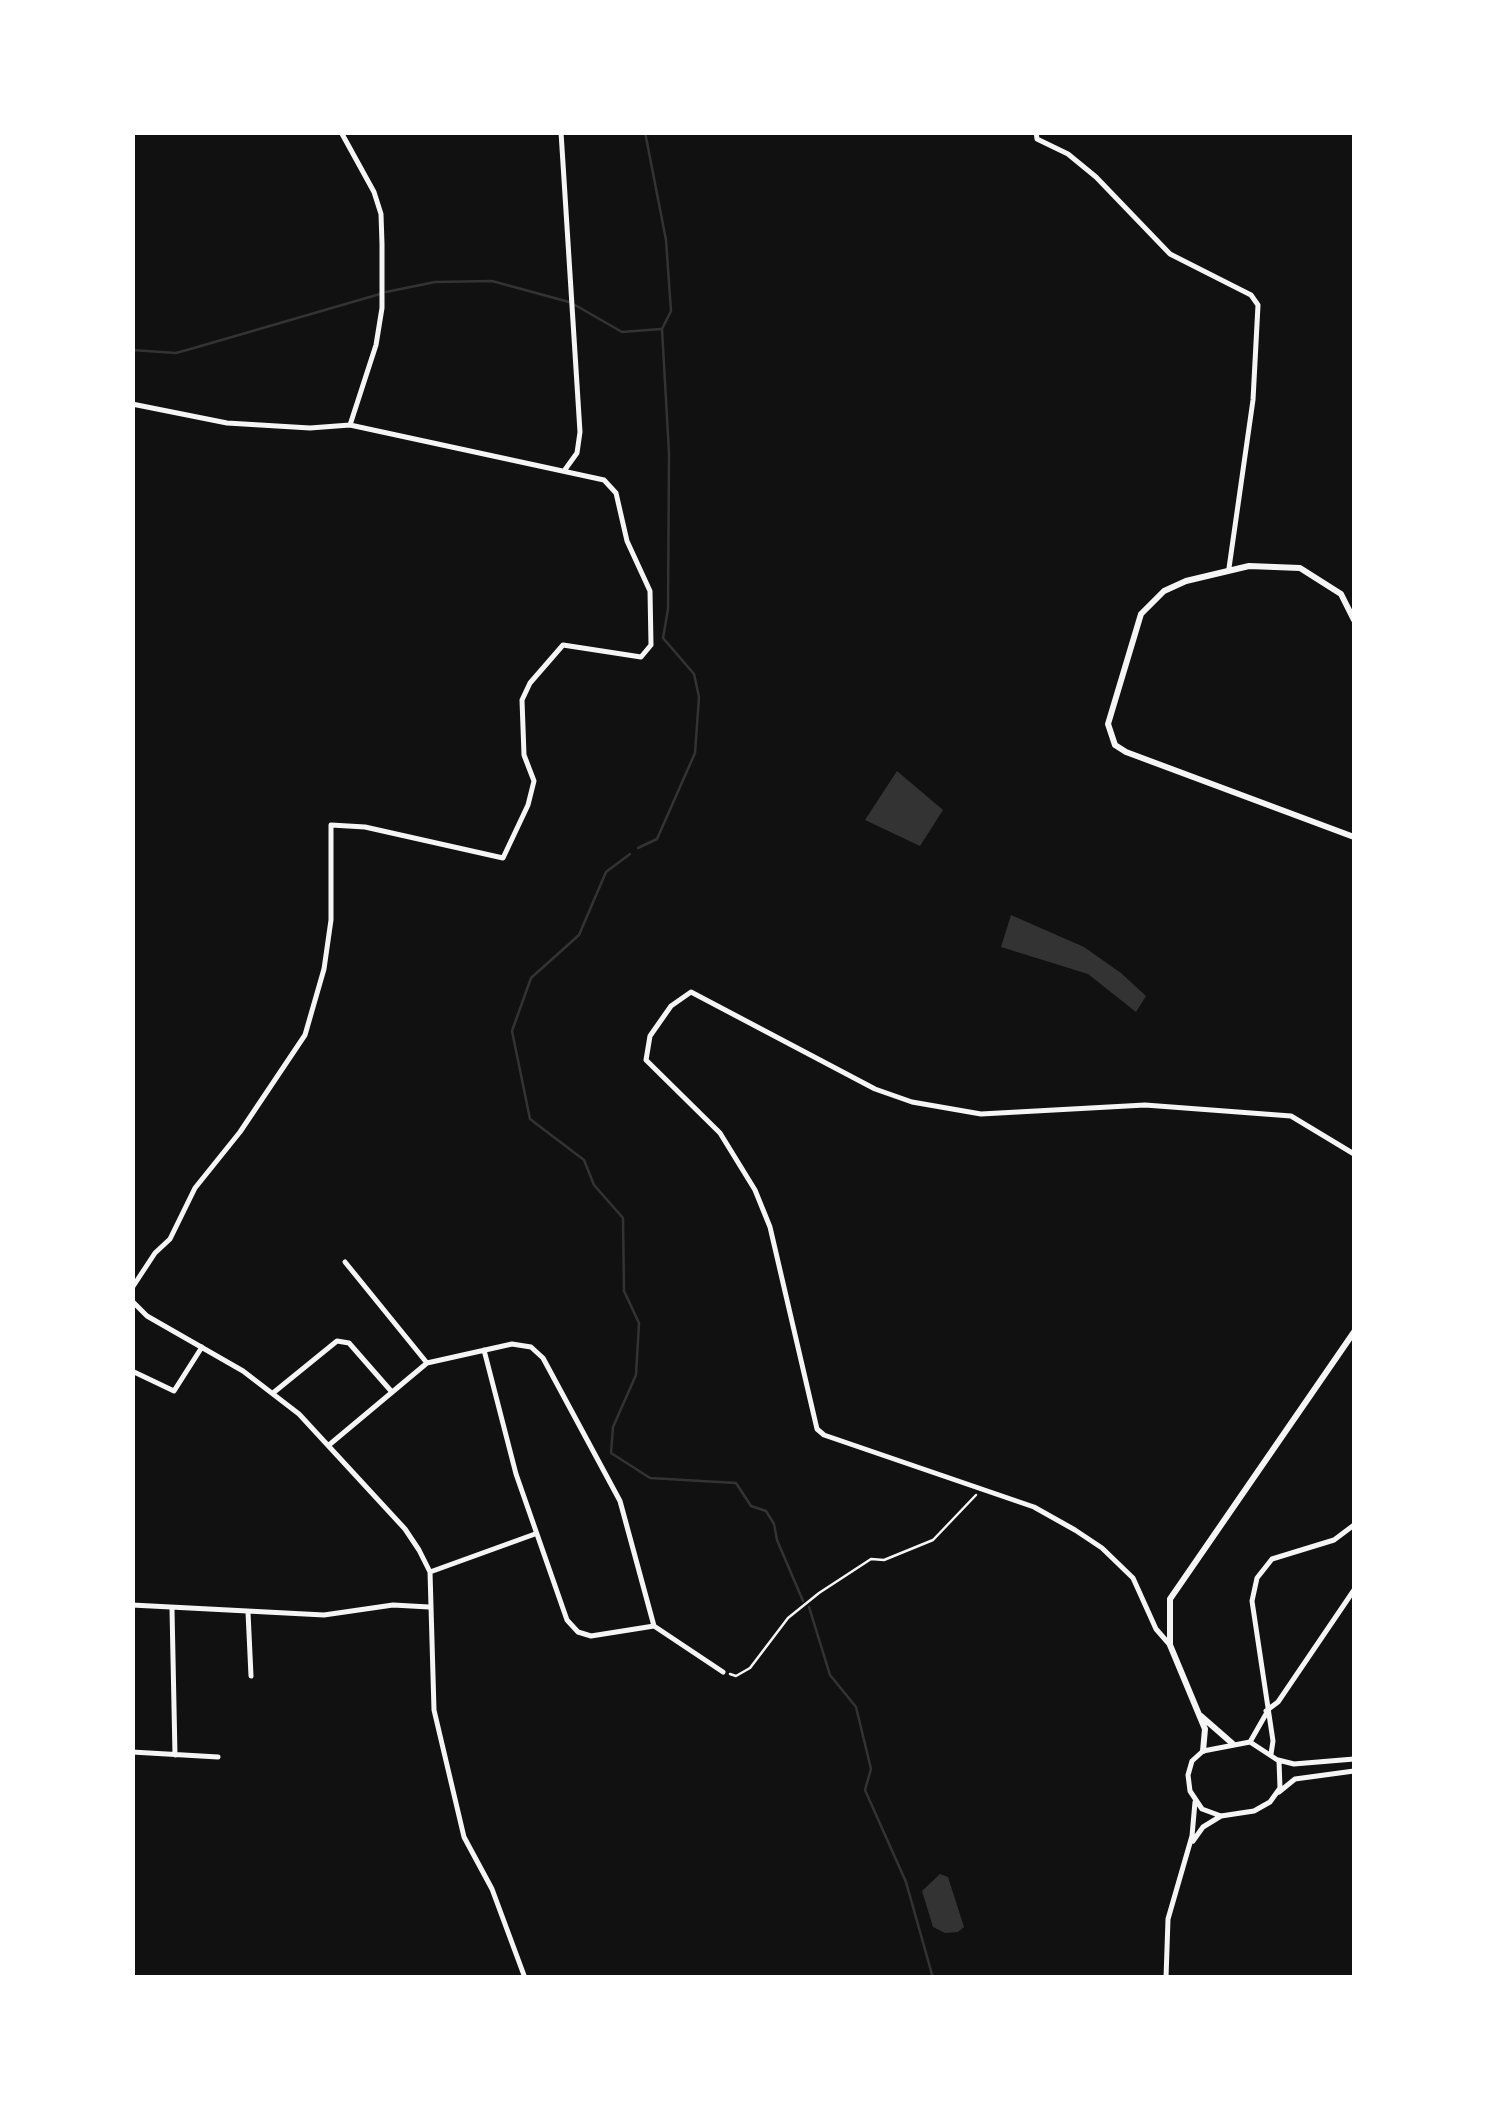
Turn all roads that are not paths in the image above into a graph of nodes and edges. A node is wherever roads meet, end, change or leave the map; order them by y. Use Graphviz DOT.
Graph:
graph roads {
  1 [pos="341,132"];
  2 [pos="562,132"];
  3 [pos="1036,132"];
  4 [pos="132,404"];
  5 [pos="350,425"];
  6 [pos="564,471"];
  7 [pos="1229,568"];
  8 [pos="1354,620"];
  9 [pos="1354,838"];
  10 [pos="1354,1154"];
  11 [pos="345,1262"];
  12 [pos="132,1288"];
  13 [pos="132,1301"];
  14 [pos="1354,1332"];
  15 [pos="202,1347"];
  16 [pos="484,1350"];
  17 [pos="427,1363"];
  18 [pos="132,1372"];
  19 [pos="390,1391"];
  20 [pos="273,1393"];
  21 [pos="329,1444"];
  22 [pos="1354,1525"];
  23 [pos="536,1534"];
  24 [pos="430,1572"];
  25 [pos="1354,1590"];
  26 [pos="132,1606"];
  27 [pos="430,1607"];
  28 [pos="172,1610"];
  29 [pos="248,1612"];
  30 [pos="654,1626"];
  31 [pos="1170,1645"];
  32 [pos="724,1672"];
  33 [pos="251,1676"];
  34 [pos="1266,1712"];
  35 [pos="1200,1715"];
  36 [pos="1250,1742"];
  37 [pos="1234,1744"];
  38 [pos="1203,1751"];
  39 [pos="132,1752"];
  40 [pos="176,1755"];
  41 [pos="218,1757"];
  42 [pos="1274,1757"];
  43 [pos="1354,1759"];
  44 [pos="1354,1771"];
  45 [pos="1276,1794"];
  46 [pos="1195,1799"];
  47 [pos="1221,1816"];
  48 [pos="1187,1853"];
  49 [pos="525,1978"];
  50 [pos="1166,1978"];
  1 -- 5 [label="street"];
  2 -- 6 [label="street"];
  3 -- 7 [label="street"];
  4 -- 5 [label="street"];
  5 -- 6 [label="street"];
  6 -- 12 [label="street"];
  7 -- 8 [label="main road"];
  7 -- 9 [label="main road"];
  10 -- 31 [label="street"];
  11 -- 17 [label="street"];
  13 -- 15 [label="street"];
  14 -- 31 [label="main road"];
  15 -- 18 [label="street"];
  15 -- 20 [label="street"];
  16 -- 17 [label="street"];
  16 -- 23 [label="street"];
  16 -- 30 [label="street"];
  17 -- 19 [label="street"];
  19 -- 20 [label="street"];
  19 -- 21 [label="street"];
  20 -- 21 [label="street"];
  21 -- 24 [label="street"];
  22 -- 34 [label="street"];
  23 -- 24 [label="street"];
  23 -- 30 [label="street"];
  24 -- 27 [label="street"];
  25 -- 34 [label="street"];
  26 -- 28 [label="street"];
  27 -- 29 [label="street"];
  27 -- 49 [label="street"];
  28 -- 29 [label="street"];
  28 -- 40 [label="street"];
  29 -- 33 [label="street"];
  30 -- 32 [label="street"];
  31 -- 35 [label="main road"];
  34 -- 36 [label="street"];
  34 -- 42 [label="street"];
  35 -- 37 [label="main road"];
  35 -- 38 [label="main road"];
  36 -- 37 [label="street"];
  36 -- 42 [label="street"];
  37 -- 38 [label="street"];
  38 -- 46 [label="street"];
  39 -- 40 [label="street"];
  40 -- 41 [label="street"];
  42 -- 43 [label="street"];
  42 -- 45 [label="street"];
  44 -- 45 [label="street"];
  45 -- 47 [label="street"];
  46 -- 47 [label="street"];
  46 -- 48 [label="street"];
  47 -- 48 [label="street"];
  48 -- 50 [label="street"];
}
